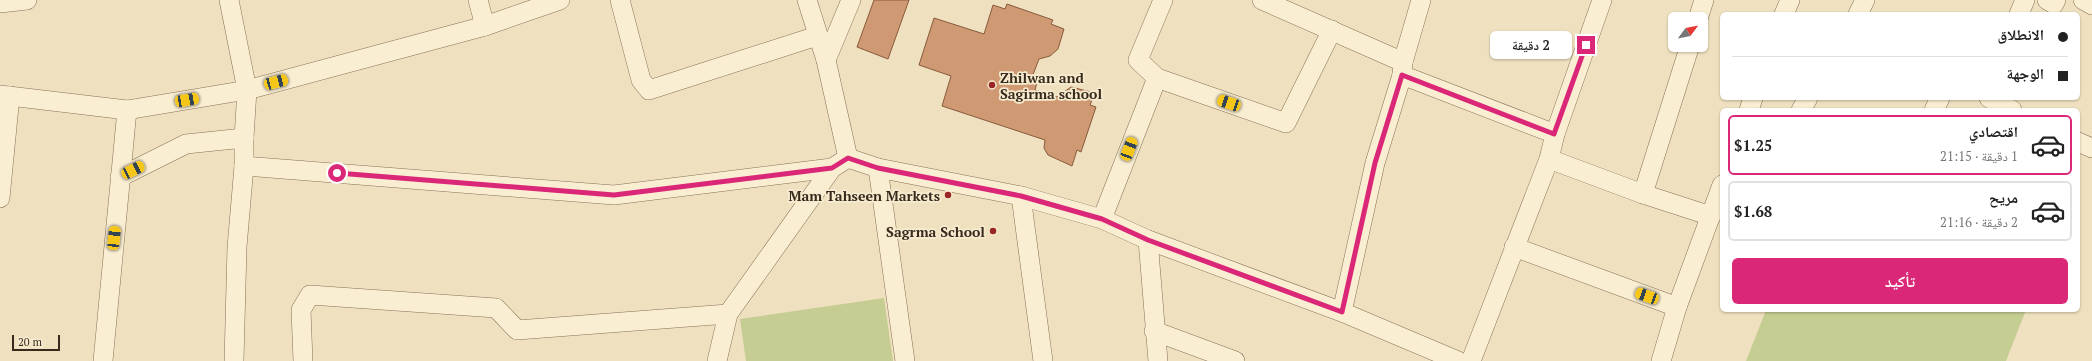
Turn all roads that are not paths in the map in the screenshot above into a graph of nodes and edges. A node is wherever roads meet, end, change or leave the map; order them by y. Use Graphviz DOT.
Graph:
graph roads {
  1 [pos="26,0"];
  2 [pos="229,0"];
  3 [pos="478,0"];
  4 [pos="560,0"];
  5 [pos="620,0"];
  6 [pos="807,0"];
  7 [pos="851,0"];
  8 [pos="1163,0"];
  9 [pos="1262,0"];
  10 [pos="1421,0"];
  11 [pos="1602,0"];
  12 [pos="1704,0"];
  13 [pos="1790,0"];
  14 [pos="1865,0"];
  15 [pos="2025,0"];
  16 [pos="2048,0"];
  17 [pos="2056,0"];
  18 [pos="2083,0"];
  19 [pos="0,3"];
  20 [pos="2092,5"];
  21 [pos="1700,12"];
  22 [pos="1785,12"];
  23 [pos="1859,12"];
  24 [pos="2020,12"];
  25 [pos="485,26"];
  26 [pos="1332,30"];
  27 [pos="817,36"];
  28 [pos="1688,52"];
  29 [pos="826,60"];
  30 [pos="1403,69"];
  31 [pos="1157,78"];
  32 [pos="247,90"];
  33 [pos="5,95"];
  34 [pos="1993,100"];
  35 [pos="2008,108"];
  36 [pos="127,110"];
  37 [pos="1554,134"];
  38 [pos="244,138"];
  39 [pos="2080,143"];
  40 [pos="2092,148"];
  41 [pos="1549,159"];
  42 [pos="840,163"];
  43 [pos="244,166"];
  44 [pos="878,168"];
  45 [pos="120,177"];
  46 [pos="1720,190"];
  47 [pos="1643,194"];
  48 [pos="1021,196"];
  49 [pos="0,198"];
  50 [pos="1711,216"];
  51 [pos="1102,219"];
  52 [pos="1148,240"];
  53 [pos="1514,246"];
  54 [pos="1677,307"];
  55 [pos="1342,312"];
  56 [pos="728,314"];
  57 [pos="1154,331"];
  58 [pos="712,360"];
  59 [pos="103,361"];
  60 [pos="234,361"];
  61 [pos="303,361"];
  62 [pos="905,361"];
  63 [pos="1043,361"];
  64 [pos="1158,361"];
  65 [pos="1235,361"];
  66 [pos="1458,361"];
  67 [pos="1471,361"];
  68 [pos="1661,361"];
  1 -- 19 [label="street"];
  2 -- 32 [label="street"];
  3 -- 25 [label="street"];
  4 -- 25 [label="street"];
  5 -- 27 [label="street"];
  6 -- 27 [label="street"];
  7 -- 29 [label="street"];
  8 -- 31 [label="street"];
  9 -- 26 [label="street"];
  10 -- 30 [label="street"];
  11 -- 37 [label="street"];
  12 -- 21 [label="street"];
  13 -- 22 [label="street"];
  14 -- 23 [label="street"];
  15 -- 24 [label="street"];
  16 -- 17 [label="street"];
  18 -- 20 [label="street"];
  25 -- 32 [label="street"];
  26 -- 30 [label="street"];
  26 -- 31 [label="street"];
  27 -- 29 [label="street"];
  28 -- 47 [label="street"];
  29 -- 42 [label="street"];
  30 -- 37 [label="street"];
  30 -- 55 [label="street"];
  31 -- 51 [label="street"];
  32 -- 36 [label="street"];
  32 -- 38 [label="street"];
  33 -- 36 [label="street"];
  33 -- 49 [label="street"];
  34 -- 35 [label="street"];
  36 -- 45 [label="street"];
  37 -- 41 [label="street"];
  38 -- 43 [label="street"];
  38 -- 45 [label="street"];
  39 -- 40 [label="street"];
  41 -- 47 [label="street"];
  41 -- 53 [label="street"];
  42 -- 43 [label="street"];
  42 -- 44 [label="street"];
  42 -- 56 [label="street"];
  43 -- 60 [label="street"];
  44 -- 48 [label="street"];
  44 -- 62 [label="street"];
  45 -- 59 [label="street"];
  46 -- 50 [label="street"];
  47 -- 50 [label="street"];
  48 -- 51 [label="street"];
  48 -- 63 [label="street"];
  50 -- 54 [label="street"];
  51 -- 52 [label="street"];
  52 -- 55 [label="street"];
  52 -- 57 [label="street"];
  53 -- 54 [label="street"];
  53 -- 67 [label="street"];
  54 -- 68 [label="street"];
  55 -- 66 [label="street"];
  56 -- 58 [label="street"];
  56 -- 61 [label="street"];
  57 -- 64 [label="street"];
  57 -- 65 [label="street"];
}
